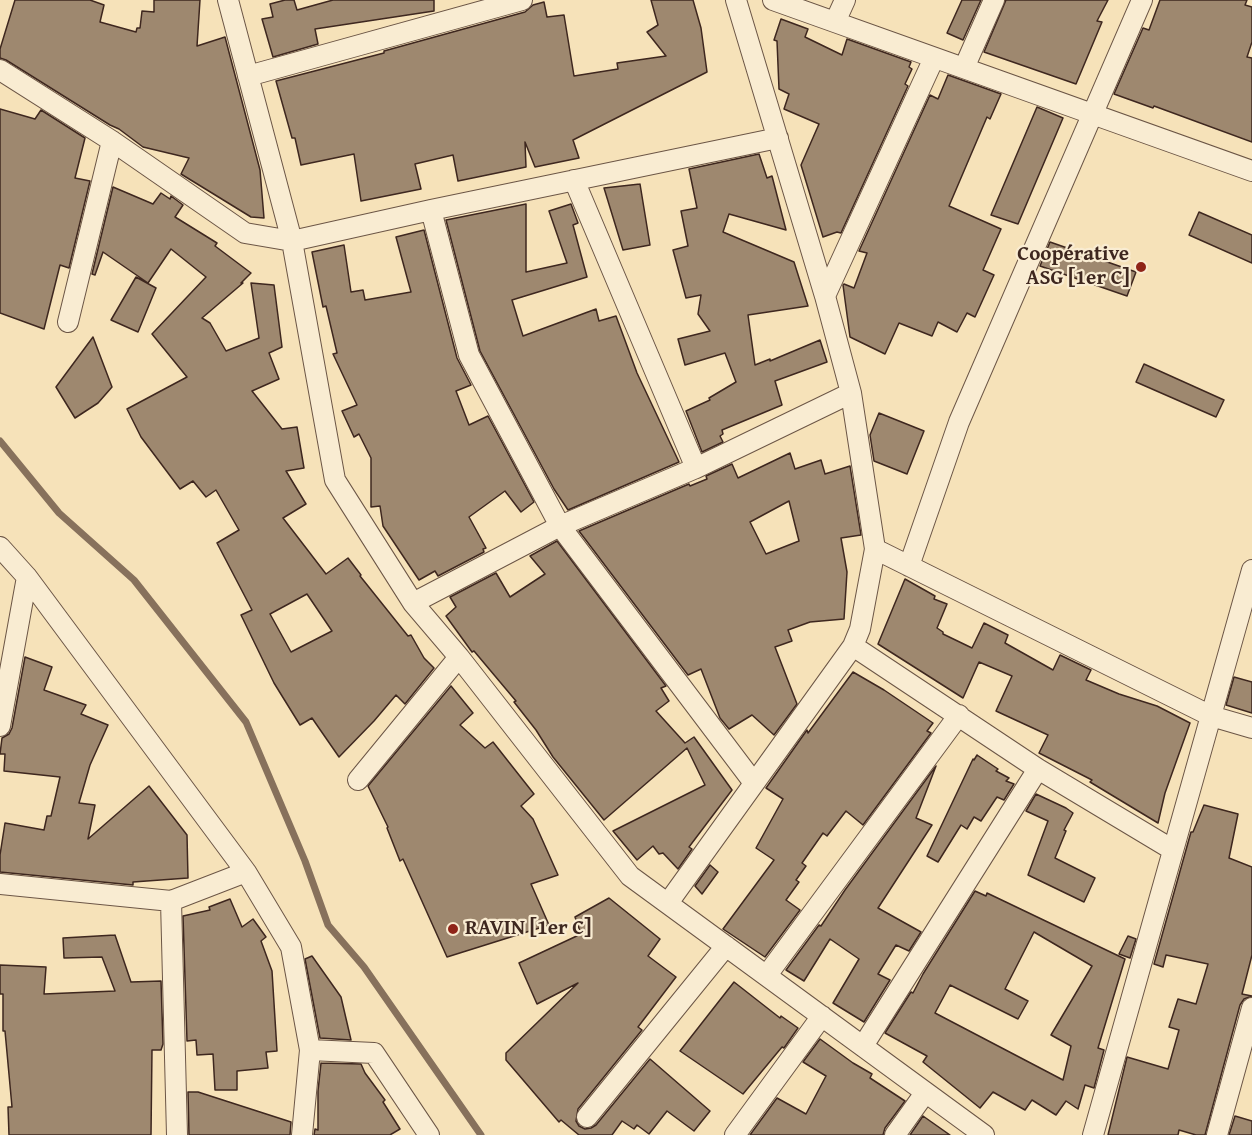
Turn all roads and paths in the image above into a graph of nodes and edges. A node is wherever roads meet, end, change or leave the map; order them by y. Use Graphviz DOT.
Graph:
graph roads {
  1 [pos="228,0"];
  2 [pos="522,0"];
  3 [pos="736,0"];
  4 [pos="773,0"];
  5 [pos="845,0"];
  6 [pos="994,0"];
  7 [pos="1142,0"];
  8 [pos="836,22"];
  9 [pos="934,58"];
  10 [pos="964,68"];
  11 [pos="0,70"];
  12 [pos="248,76"];
  13 [pos="1091,114"];
  14 [pos="778,138"];
  15 [pos="112,141"];
  16 [pos="1252,171"];
  17 [pos="574,180"];
  18 [pos="431,210"];
  19 [pos="292,241"];
  20 [pos="825,296"];
  21 [pos="68,322"];
  22 [pos="851,393"];
  23 [pos="696,468"];
  24 [pos="560,526"];
  25 [pos="0,547"];
  26 [pos="875,549"];
  27 [pos="909,566"];
  28 [pos="1252,570"];
  29 [pos="27,577"];
  30 [pos="413,603"];
  31 [pos="853,646"];
  32 [pos="459,657"];
  33 [pos="959,715"];
  34 [pos="1211,716"];
  35 [pos="0,726"];
  36 [pos="1252,728"];
  37 [pos="1038,769"];
  38 [pos="358,780"];
  39 [pos="754,783"];
  40 [pos="1173,850"];
  41 [pos="246,872"];
  42 [pos="0,884"];
  43 [pos="171,902"];
  44 [pos="668,903"];
  45 [pos="726,946"];
  46 [pos="767,975"];
  47 [pos="822,1016"];
  48 [pos="1250,1021"];
  49 [pos="863,1046"];
  50 [pos="310,1050"];
  51 [pos="925,1093"];
  52 [pos="587,1117"];
  53 [pos="177,1135"];
  54 [pos="302,1135"];
  55 [pos="429,1135"];
  56 [pos="735,1135"];
  57 [pos="895,1135"];
  58 [pos="984,1135"];
  59 [pos="1093,1135"];
  60 [pos="1217,1135"];
  1 -- 12 [label="street"];
  2 -- 12 [label="street"];
  3 -- 14 [label="street"];
  4 -- 8 [label="street"];
  5 -- 8 [label="street"];
  6 -- 10 [label="street"];
  7 -- 13 [label="street"];
  8 -- 9 [label="street"];
  9 -- 10 [label="street"];
  9 -- 20 [label="street"];
  10 -- 13 [label="street"];
  11 -- 15 [label="street"];
  12 -- 19 [label="street"];
  13 -- 16 [label="street"];
  13 -- 27 [label="street"];
  14 -- 17 [label="street"];
  14 -- 20 [label="street"];
  15 -- 19 [label="street"];
  15 -- 21 [label="street"];
  17 -- 18 [label="street"];
  17 -- 23 [label="street"];
  18 -- 19 [label="street"];
  18 -- 24 [label="street"];
  19 -- 30 [label="street"];
  20 -- 22 [label="street"];
  22 -- 23 [label="street"];
  22 -- 26 [label="street"];
  23 -- 24 [label="street"];
  24 -- 30 [label="street"];
  24 -- 39 [label="street"];
  25 -- 29 [label="street"];
  26 -- 27 [label="street"];
  26 -- 31 [label="street"];
  27 -- 34 [label="street"];
  28 -- 34 [label="street"];
  29 -- 35 [label="street"];
  29 -- 41 [label="street"];
  30 -- 32 [label="street"];
  31 -- 33 [label="street"];
  31 -- 39 [label="street"];
  32 -- 38 [label="street"];
  32 -- 44 [label="street"];
  33 -- 37 [label="street"];
  33 -- 46 [label="street"];
  34 -- 36 [label="street"];
  34 -- 40 [label="street"];
  37 -- 40 [label="street"];
  37 -- 49 [label="street"];
  39 -- 44 [label="street"];
  40 -- 59 [label="street"];
  41 -- 43 [label="street"];
  41 -- 50 [label="street"];
  42 -- 43 [label="street"];
  43 -- 53 [label="street"];
  44 -- 45 [label="street"];
  45 -- 46 [label="street"];
  45 -- 52 [label="street"];
  46 -- 47 [label="street"];
  47 -- 49 [label="street"];
  47 -- 56 [label="street"];
  48 -- 60 [label="street"];
  49 -- 51 [label="street"];
  50 -- 54 [label="street"];
  50 -- 55 [label="street"];
  51 -- 57 [label="street"];
  51 -- 58 [label="street"];
}
